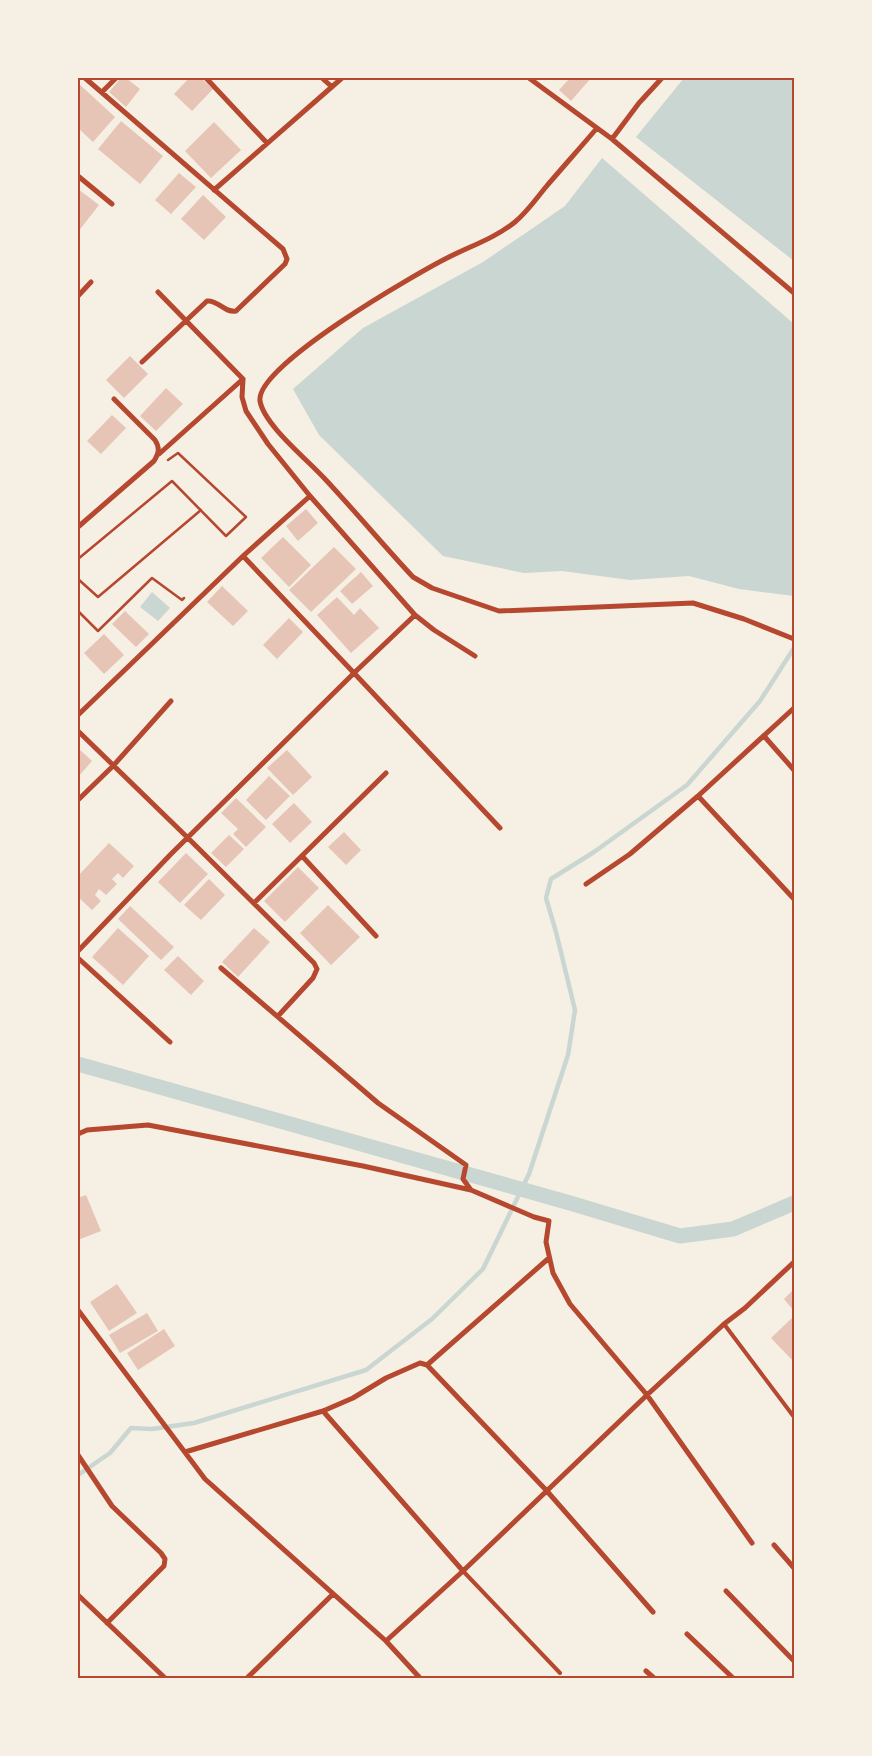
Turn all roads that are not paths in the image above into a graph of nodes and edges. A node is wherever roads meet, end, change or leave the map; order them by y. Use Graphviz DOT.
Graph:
graph roads {
  1 [pos="84,78"];
  2 [pos="116,78"];
  3 [pos="206,78"];
  4 [pos="322,78"];
  5 [pos="342,78"];
  6 [pos="529,78"];
  7 [pos="662,78"];
  8 [pos="332,87"];
  9 [pos="102,92"];
  10 [pos="597,128"];
  11 [pos="612,139"];
  12 [pos="267,143"];
  13 [pos="78,176"];
  14 [pos="214,190"];
  15 [pos="112,204"];
  16 [pos="91,282"];
  17 [pos="158,292"];
  18 [pos="794,293"];
  19 [pos="78,296"];
  20 [pos="186,320"];
  21 [pos="142,362"];
  22 [pos="243,379"];
  23 [pos="114,399"];
  24 [pos="159,454"];
  25 [pos="310,496"];
  26 [pos="78,519"];
  27 [pos="82,523"];
  28 [pos="78,527"];
  29 [pos="243,556"];
  30 [pos="416,615"];
  31 [pos="794,639"];
  32 [pos="475,656"];
  33 [pos="354,673"];
  34 [pos="171,701"];
  35 [pos="794,708"];
  36 [pos="78,715"];
  37 [pos="78,731"];
  38 [pos="764,736"];
  39 [pos="113,766"];
  40 [pos="794,770"];
  41 [pos="386,773"];
  42 [pos="698,796"];
  43 [pos="78,800"];
  44 [pos="500,828"];
  45 [pos="188,838"];
  46 [pos="302,856"];
  47 [pos="586,884"];
  48 [pos="794,899"];
  49 [pos="254,903"];
  50 [pos="376,936"];
  51 [pos="78,951"];
  52 [pos="78,958"];
  53 [pos="221,968"];
  54 [pos="278,1016"];
  55 [pos="170,1042"];
  56 [pos="78,1134"];
  57 [pos="471,1190"];
  58 [pos="549,1258"];
  59 [pos="794,1262"];
  60 [pos="78,1310"];
  61 [pos="724,1324"];
  62 [pos="428,1365"];
  63 [pos="647,1395"];
  64 [pos="323,1412"];
  65 [pos="794,1417"];
  66 [pos="185,1452"];
  67 [pos="78,1456"];
  68 [pos="546,1490"];
  69 [pos="752,1543"];
  70 [pos="774,1546"];
  71 [pos="794,1568"];
  72 [pos="463,1571"];
  73 [pos="726,1591"];
  74 [pos="333,1594"];
  75 [pos="78,1595"];
  76 [pos="653,1612"];
  77 [pos="107,1623"];
  78 [pos="687,1634"];
  79 [pos="386,1641"];
  80 [pos="794,1661"];
  81 [pos="646,1671"];
  82 [pos="560,1673"];
  83 [pos="165,1678"];
  84 [pos="247,1678"];
  85 [pos="420,1678"];
  86 [pos="654,1678"];
  87 [pos="733,1678"];
  1 -- 9 [label="street"];
  2 -- 9 [label="street"];
  3 -- 12 [label="street"];
  4 -- 8 [label="street"];
  5 -- 8 [label="street"];
  6 -- 10 [label="street"];
  7 -- 11 [label="street"];
  8 -- 12 [label="street"];
  9 -- 14 [label="street"];
  10 -- 11 [label="street"];
  10 -- 31 [label="street"];
  11 -- 18 [label="street"];
  12 -- 14 [label="street"];
  13 -- 15 [label="street"];
  14 -- 20 [label="street"];
  16 -- 19 [label="street"];
  17 -- 20 [label="street"];
  20 -- 21 [label="street"];
  20 -- 22 [label="street"];
  22 -- 24 [label="street"];
  22 -- 25 [label="street"];
  23 -- 24 [label="street"];
  24 -- 27 [label="street"];
  25 -- 29 [label="street"];
  25 -- 30 [label="street"];
  26 -- 27 [label="street"];
  27 -- 28 [label="street"];
  29 -- 33 [label="street"];
  29 -- 36 [label="street"];
  30 -- 32 [label="street"];
  30 -- 33 [label="street"];
  33 -- 44 [label="street"];
  33 -- 45 [label="street"];
  34 -- 39 [label="street"];
  35 -- 38 [label="street"];
  37 -- 39 [label="street"];
  38 -- 40 [label="street"];
  38 -- 42 [label="street"];
  39 -- 43 [label="street"];
  39 -- 45 [label="street"];
  41 -- 46 [label="street"];
  42 -- 47 [label="street"];
  42 -- 48 [label="street"];
  45 -- 49 [label="street"];
  45 -- 51 [label="street"];
  46 -- 49 [label="street"];
  46 -- 50 [label="street"];
  49 -- 54 [label="street"];
  52 -- 55 [label="street"];
  53 -- 54 [label="street"];
  54 -- 57 [label="street"];
  56 -- 57 [label="street"];
  57 -- 58 [label="street"];
  58 -- 62 [label="street"];
  58 -- 63 [label="street"];
  59 -- 61 [label="street"];
  60 -- 66 [label="street"];
  61 -- 63 [label="street"];
  61 -- 65 [label="lane"];
  62 -- 64 [label="street"];
  62 -- 68 [label="street"];
  63 -- 68 [label="street"];
  63 -- 69 [label="street"];
  64 -- 66 [label="street"];
  64 -- 72 [label="street"];
  66 -- 74 [label="street"];
  67 -- 77 [label="street"];
  68 -- 72 [label="street"];
  68 -- 76 [label="street"];
  70 -- 71 [label="street"];
  72 -- 79 [label="street"];
  72 -- 82 [label="lane"];
  73 -- 80 [label="street"];
  74 -- 79 [label="street"];
  74 -- 84 [label="street"];
  75 -- 77 [label="street"];
  77 -- 83 [label="street"];
  78 -- 87 [label="street"];
  79 -- 85 [label="street"];
  81 -- 86 [label="street"];
}
